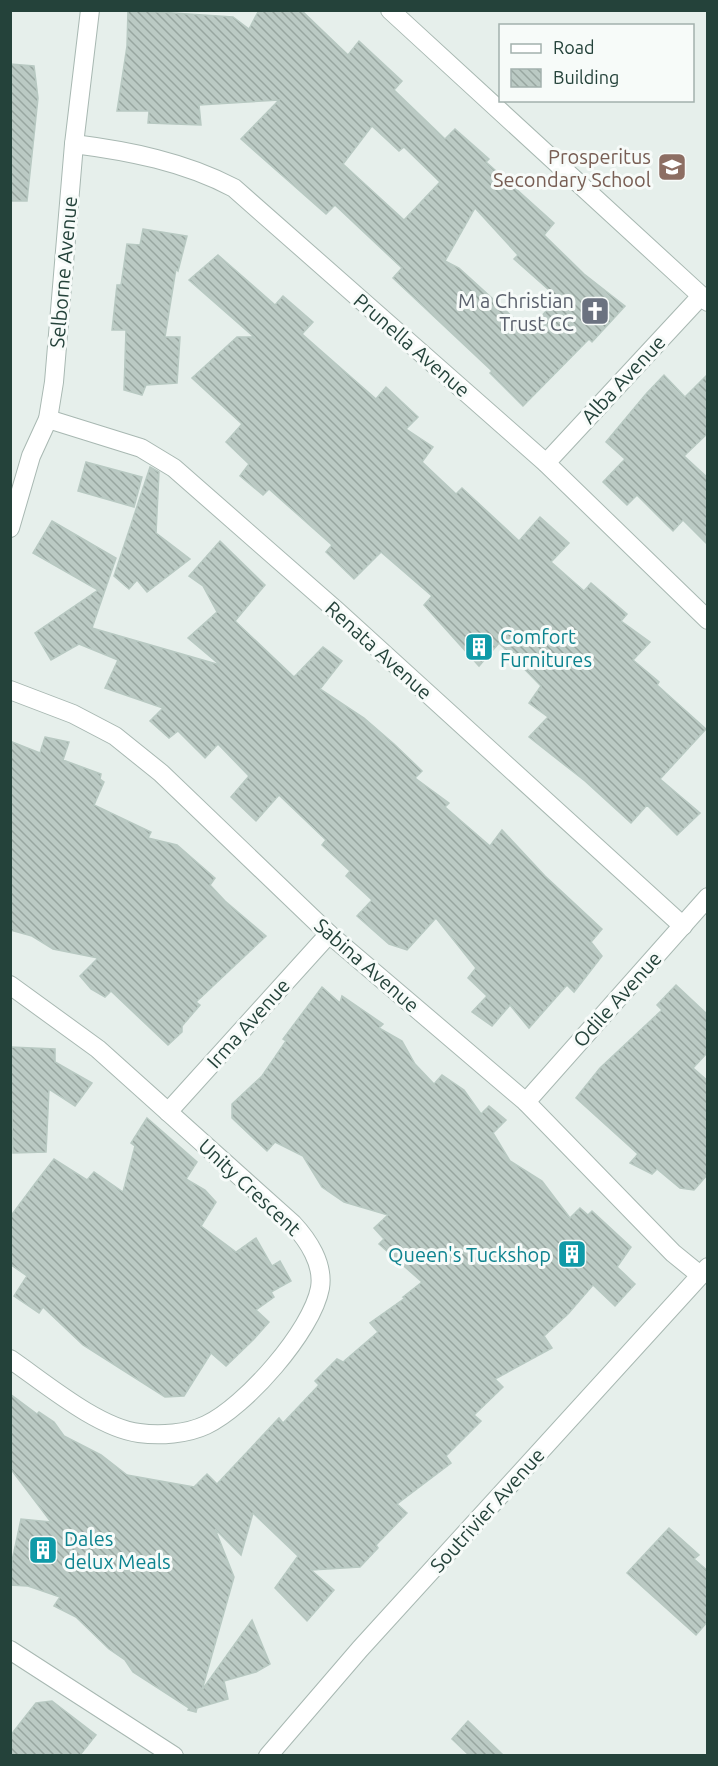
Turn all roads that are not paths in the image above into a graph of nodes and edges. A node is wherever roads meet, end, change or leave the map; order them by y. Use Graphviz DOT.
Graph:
graph roads {
  1 [pos="90,10"];
  2 [pos="390,10"];
  3 [pos="74,144"];
  4 [pos="704,299"];
  5 [pos="48,419"];
  6 [pos="546,463"];
  7 [pos="10,528"];
  8 [pos="708,620"];
  9 [pos="10,690"];
  10 [pos="708,897"];
  11 [pos="683,926"];
  12 [pos="329,934"];
  13 [pos="10,985"];
  14 [pos="526,1102"];
  15 [pos="168,1112"];
  16 [pos="704,1271"];
  17 [pos="10,1359"];
  18 [pos="12,1656"];
  19 [pos="174,1755"];
  20 [pos="268,1755"];
  1 -- 3 [label="street, Selborne Avenue"];
  2 -- 4 [label="street"];
  3 -- 5 [label="street, Selborne Avenue"];
  3 -- 6 [label="street, Prunella Avenue"];
  4 -- 6 [label="street, Alba Avenue"];
  5 -- 7 [label="street, Selborne Avenue"];
  5 -- 11 [label="street, Renata Avenue"];
  6 -- 8 [label="street, Prunella Avenue"];
  9 -- 12 [label="street, Sabina Avenue"];
  10 -- 11 [label="street, Odile Avenue"];
  11 -- 14 [label="street, Odile Avenue"];
  12 -- 14 [label="street, Sabina Avenue"];
  12 -- 15 [label="street, Irma Avenue"];
  13 -- 15 [label="street, Unity Crescent"];
  14 -- 16 [label="street, Sabina Avenue"];
  15 -- 17 [label="street, Unity Crescent"];
  16 -- 20 [label="street, Soutrivier Avenue"];
  18 -- 19 [label="street"];
}
